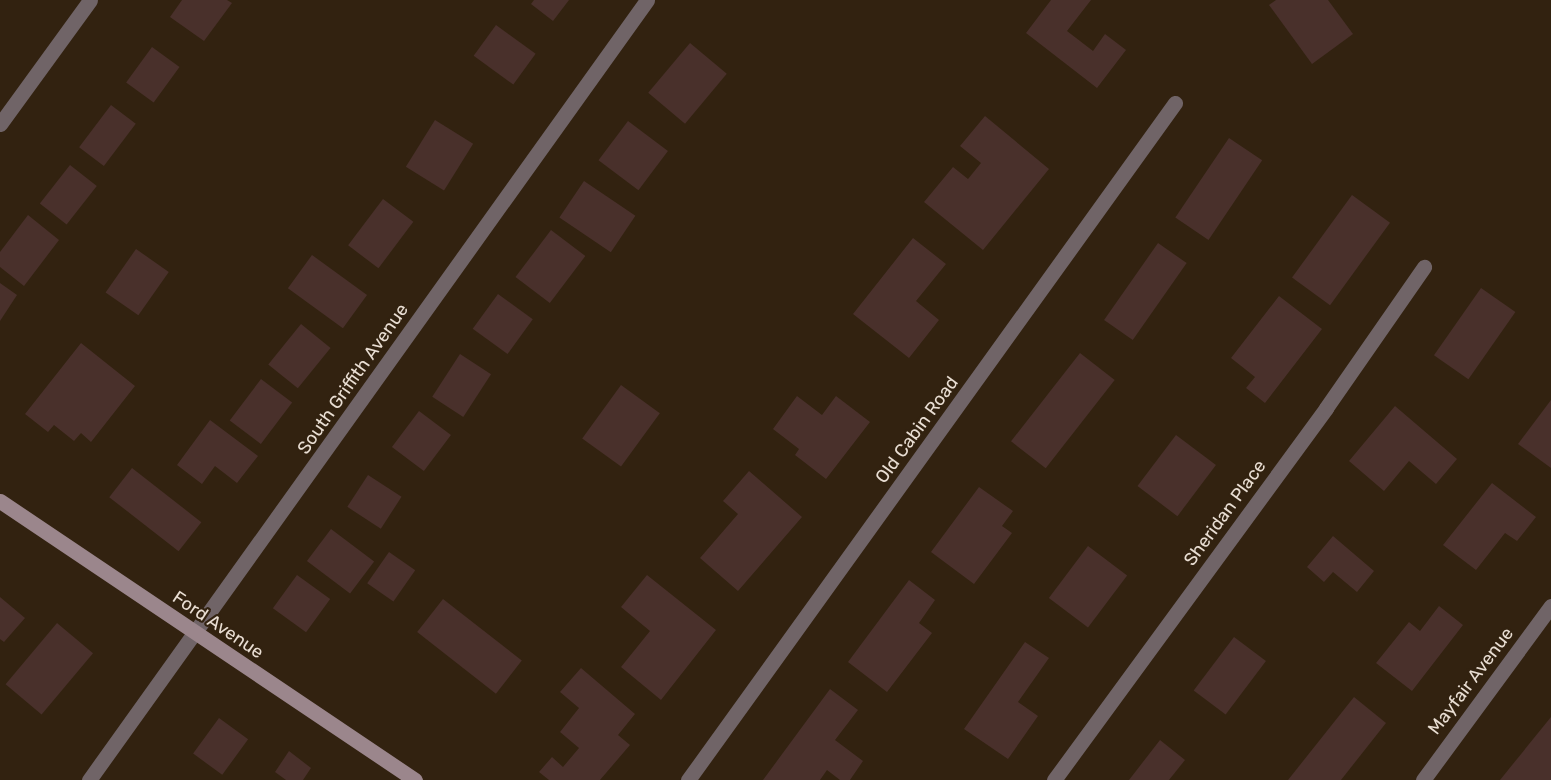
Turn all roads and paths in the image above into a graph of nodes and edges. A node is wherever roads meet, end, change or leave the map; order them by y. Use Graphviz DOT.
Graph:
graph roads {
  1 [pos="90,0"];
  2 [pos="647,0"];
  3 [pos="1175,103"];
  4 [pos="0,124"];
  5 [pos="1424,267"];
  6 [pos="0,501"];
  7 [pos="1551,606"];
  8 [pos="196,633"];
  9 [pos="89,780"];
  10 [pos="415,780"];
  11 [pos="688,780"];
  12 [pos="1054,780"];
  13 [pos="1423,780"];
  1 -- 4 [label="street"];
  2 -- 8 [label="street, South Griffith Avenue"];
  3 -- 11 [label="street, Old Cabin Road"];
  5 -- 12 [label="street, Sheridan Place"];
  6 -- 8 [label="street, Ford Avenue"];
  7 -- 13 [label="street, Mayfair Avenue"];
  8 -- 9 [label="street, South Griffith Avenue"];
  8 -- 10 [label="street, Ford Avenue"];
}
